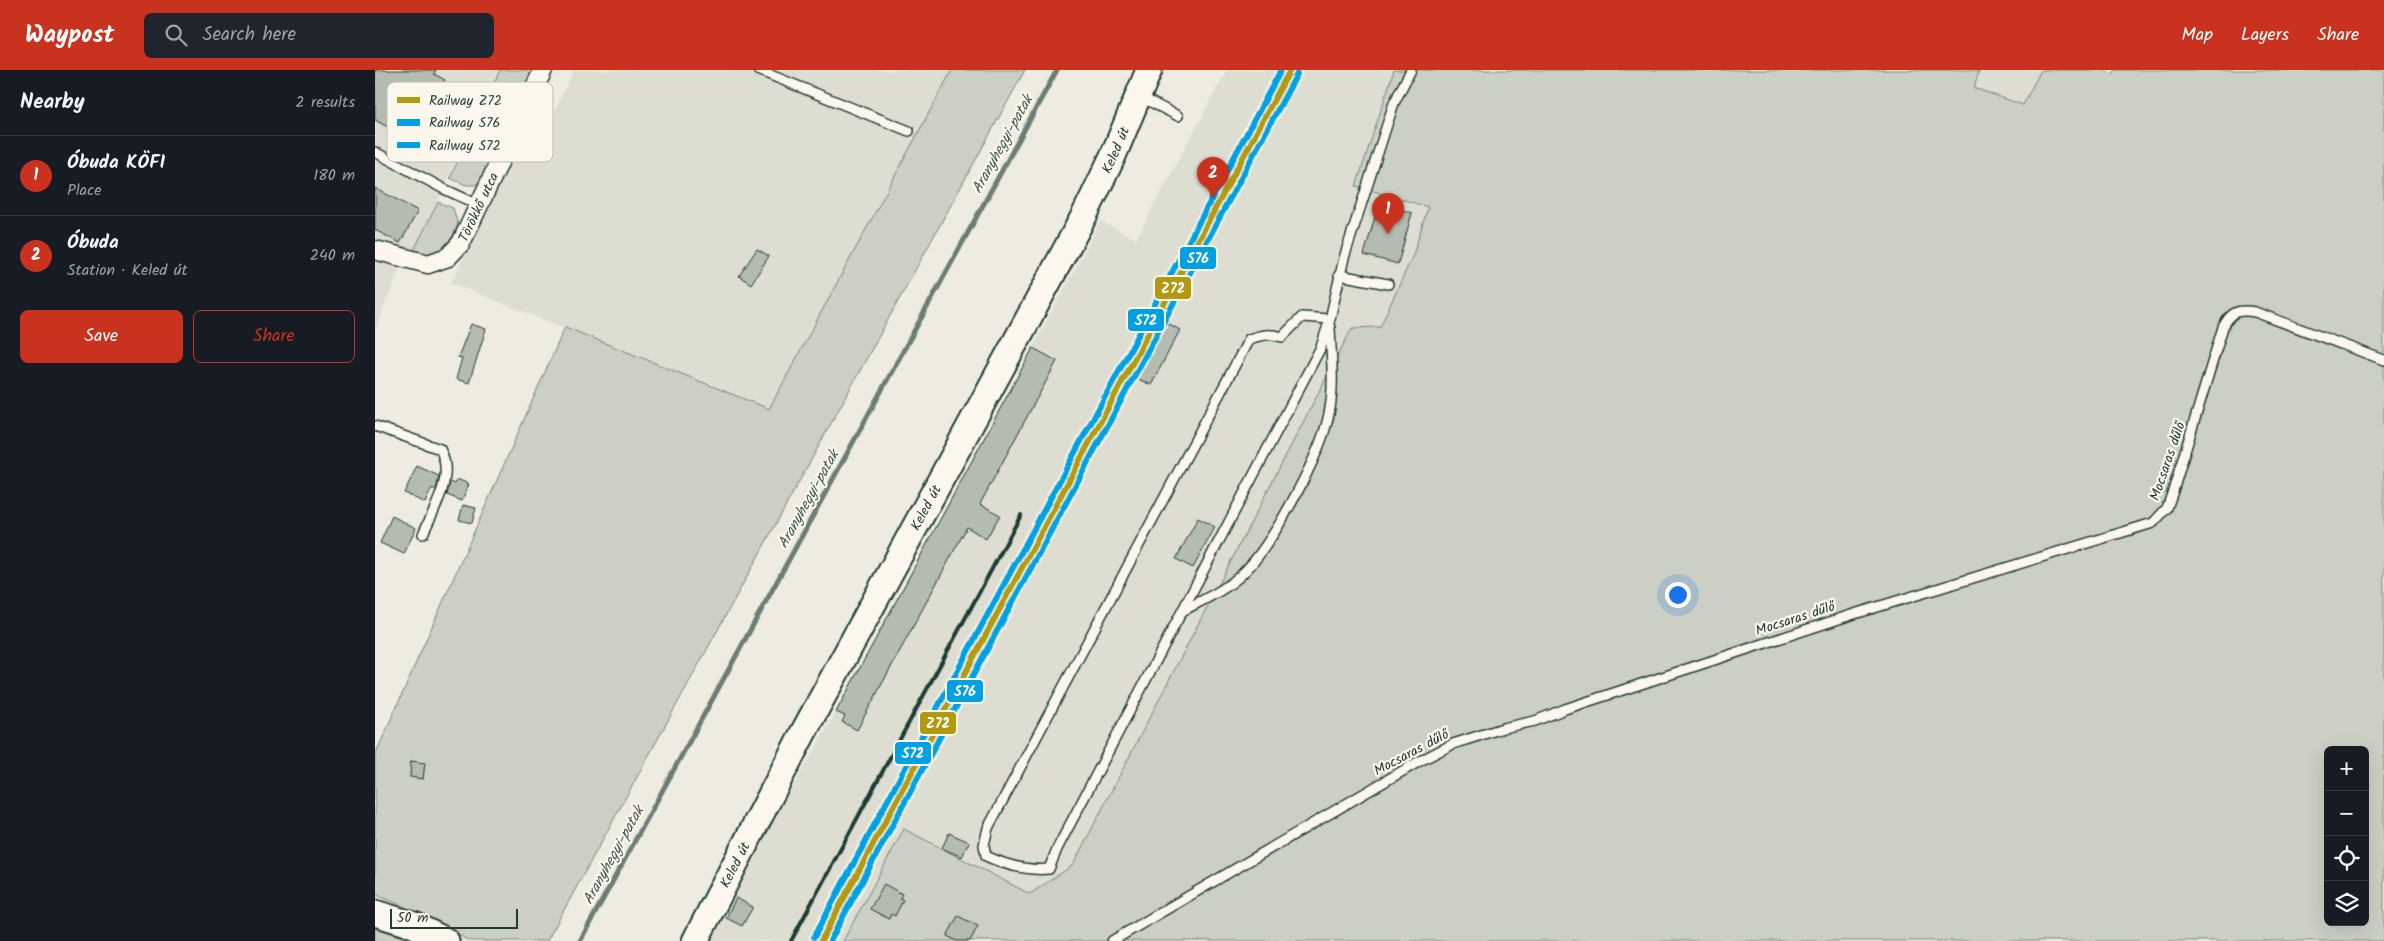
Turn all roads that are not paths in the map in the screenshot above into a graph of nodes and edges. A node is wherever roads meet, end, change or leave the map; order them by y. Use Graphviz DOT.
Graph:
graph roads {
  1 [pos="543,70"];
  2 [pos="758,70"];
  3 [pos="1149,70"];
  4 [pos="1411,70"];
  5 [pos="537,82"];
  6 [pos="1139,96"];
  7 [pos="1178,116"];
  8 [pos="909,131"];
  9 [pos="375,152"];
  10 [pos="387,158"];
  11 [pos="394,162"];
  12 [pos="499,162"];
  13 [pos="479,205"];
  14 [pos="375,250"];
  15 [pos="1339,275"];
  16 [pos="1388,284"];
  17 [pos="1330,319"];
  18 [pos="2384,360"];
  19 [pos="375,426"];
  20 [pos="423,534"];
  21 [pos="1182,611"];
  22 [pos="375,912"];
  23 [pos="446,941"];
  24 [pos="695,941"];
  25 [pos="1112,941"];
  1 -- 5 [label="street, Törökkő utca"];
  2 -- 8 [label="lane"];
  3 -- 6 [label="street, Keled út"];
  4 -- 15 [label="lane"];
  6 -- 7 [label="lane"];
  6 -- 24 [label="street, Keled út"];
  9 -- 10 [label="lane"];
  11 -- 13 [label="lane"];
  12 -- 13 [label="street, Törökkő utca"];
  13 -- 14 [label="street, Törökkő utca"];
  15 -- 16 [label="lane"];
  15 -- 17 [label="lane"];
  17 -- 21 [label="lane"];
  17 -- 21 [label="lane"];
  17 -- 21 [label="lane"];
  18 -- 25 [label="lane, Mocsaras dűlő"];
  19 -- 20 [label="lane"];
  22 -- 23 [label="street"];
}
